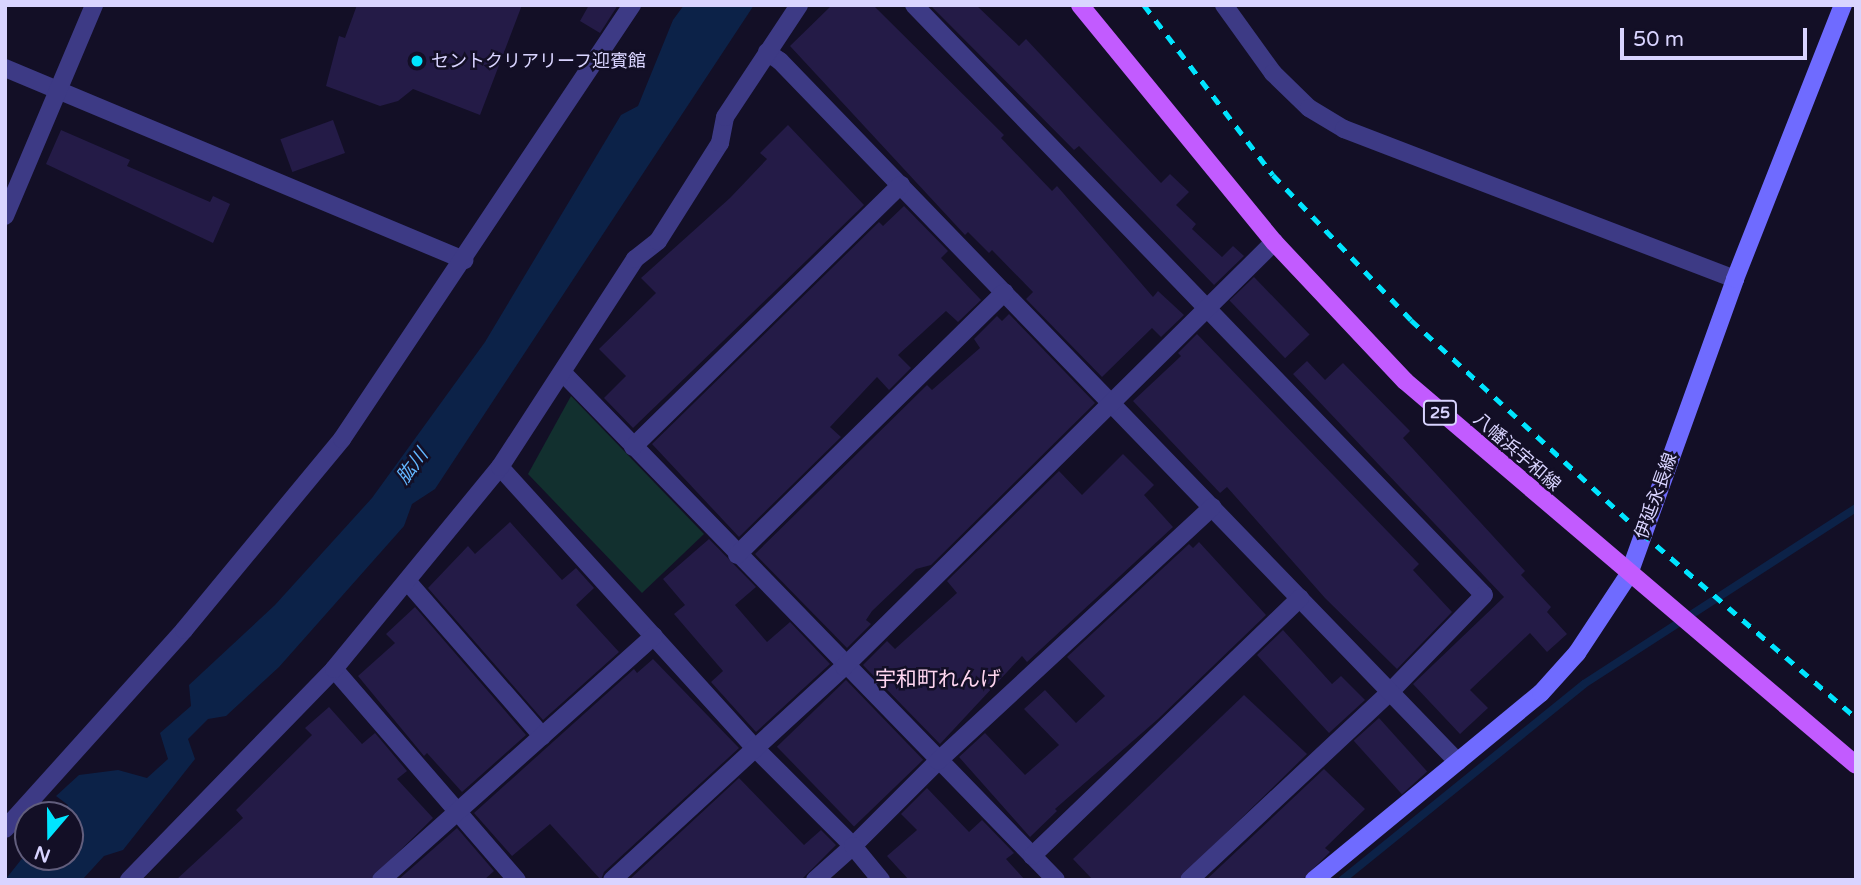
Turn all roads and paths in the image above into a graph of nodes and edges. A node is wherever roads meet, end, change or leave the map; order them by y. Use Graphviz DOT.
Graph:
graph roads {
  1 [pos="94,5"];
  2 [pos="632,5"];
  3 [pos="799,5"];
  4 [pos="914,5"];
  5 [pos="1080,5"];
  6 [pos="1224,5"];
  7 [pos="1843,5"];
  8 [pos="767,52"];
  9 [pos="5,68"];
  10 [pos="58,90"];
  11 [pos="901,185"];
  12 [pos="5,216"];
  13 [pos="1274,242"];
  14 [pos="465,260"];
  15 [pos="1735,279"];
  16 [pos="1005,292"];
  17 [pos="1208,309"];
  18 [pos="563,373"];
  19 [pos="1113,404"];
  20 [pos="633,447"];
  21 [pos="500,467"];
  22 [pos="1212,507"];
  23 [pos="737,555"];
  24 [pos="1629,573"];
  25 [pos="407,580"];
  26 [pos="1300,598"];
  27 [pos="654,636"];
  28 [pos="844,667"];
  29 [pos="334,669"];
  30 [pos="1390,692"];
  31 [pos="542,737"];
  32 [pos="757,750"];
  33 [pos="937,761"];
  34 [pos="1458,762"];
  35 [pos="1856,765"];
  36 [pos="457,811"];
  37 [pos="5,829"];
  38 [pos="853,846"];
  39 [pos="1032,856"];
  40 [pos="128,880"];
  41 [pos="380,880"];
  42 [pos="517,880"];
  43 [pos="612,880"];
  44 [pos="815,880"];
  45 [pos="881,880"];
  46 [pos="1056,880"];
  47 [pos="1189,880"];
  48 [pos="1314,880"];
  1 -- 10 [label="street"];
  2 -- 14 [label="street"];
  3 -- 8 [label="street"];
  4 -- 17 [label="street"];
  5 -- 13 [label="main road, 八幡浜宇和線 / 25"];
  6 -- 15 [label="street"];
  7 -- 15 [label="main road, 伊延永長線"];
  8 -- 11 [label="street"];
  8 -- 18 [label="street"];
  9 -- 10 [label="street"];
  10 -- 12 [label="street"];
  10 -- 14 [label="street"];
  11 -- 16 [label="street"];
  11 -- 20 [label="street"];
  13 -- 17 [label="street"];
  13 -- 24 [label="main road, 八幡浜宇和線 / 25"];
  14 -- 37 [label="street"];
  15 -- 24 [label="main road, 伊延永長線"];
  16 -- 19 [label="street"];
  16 -- 23 [label="street"];
  17 -- 19 [label="street"];
  17 -- 30 [label="street"];
  18 -- 20 [label="street"];
  18 -- 21 [label="street"];
  19 -- 22 [label="street"];
  19 -- 28 [label="street"];
  20 -- 23 [label="street"];
  21 -- 25 [label="street"];
  21 -- 27 [label="street"];
  22 -- 26 [label="street"];
  22 -- 33 [label="street"];
  23 -- 28 [label="street"];
  24 -- 34 [label="main road, 伊延永長線"];
  24 -- 35 [label="main road, 八幡浜宇和線 / 25"];
  25 -- 29 [label="street"];
  25 -- 31 [label="street"];
  26 -- 30 [label="street"];
  26 -- 39 [label="street"];
  27 -- 31 [label="street"];
  27 -- 32 [label="street"];
  28 -- 32 [label="street"];
  28 -- 33 [label="street"];
  29 -- 36 [label="street"];
  29 -- 40 [label="street"];
  30 -- 34 [label="street"];
  30 -- 47 [label="street"];
  31 -- 36 [label="street"];
  32 -- 38 [label="street"];
  32 -- 43 [label="street"];
  33 -- 38 [label="street"];
  33 -- 39 [label="street"];
  34 -- 48 [label="main road, 伊延永長線"];
  36 -- 41 [label="street"];
  36 -- 42 [label="street"];
  38 -- 44 [label="street"];
  38 -- 45 [label="street"];
  39 -- 46 [label="street"];
}
